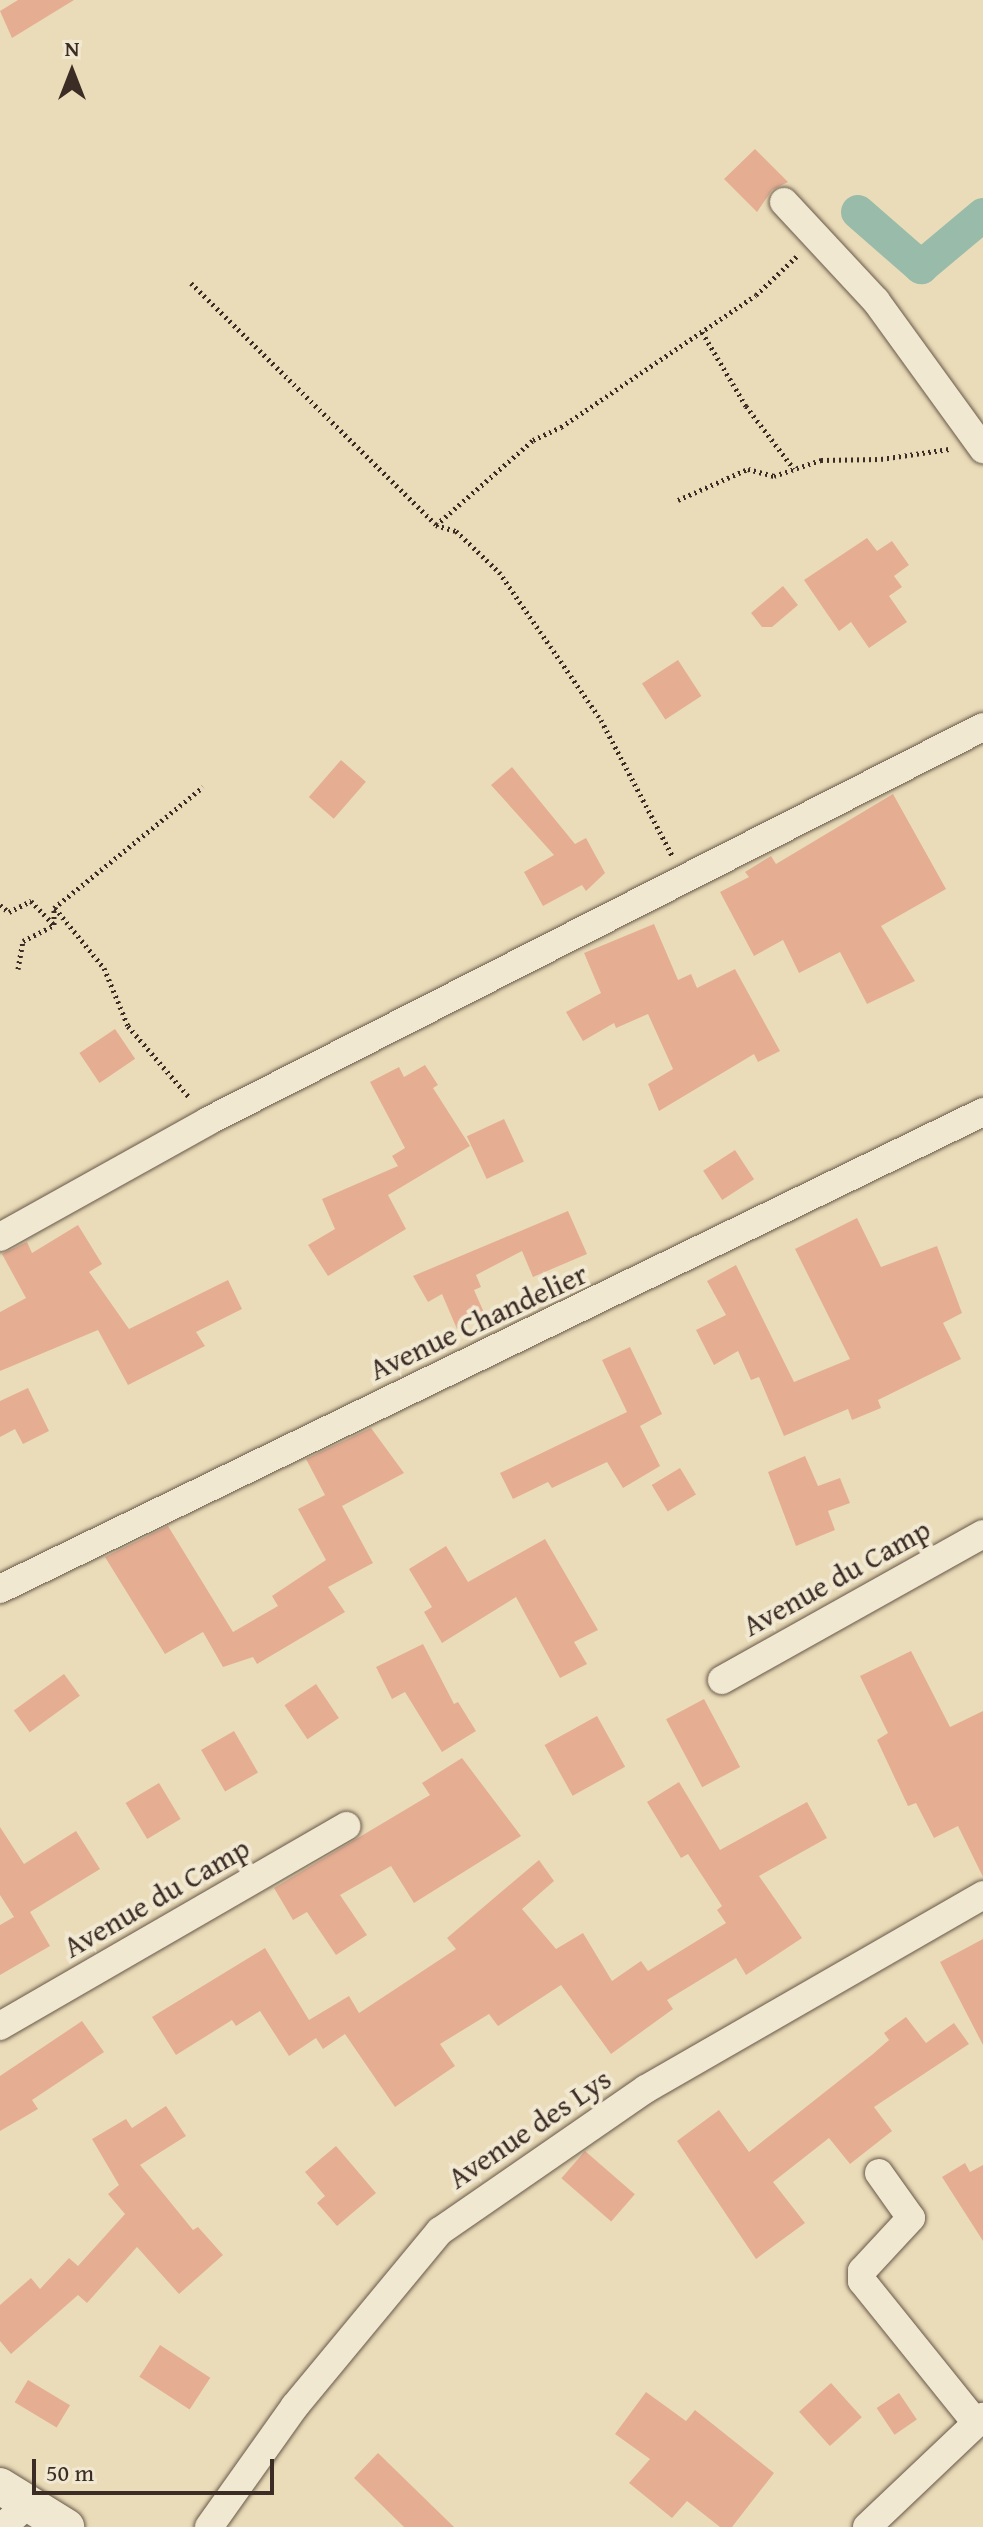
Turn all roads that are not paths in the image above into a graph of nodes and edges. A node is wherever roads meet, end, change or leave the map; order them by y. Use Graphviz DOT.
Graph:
graph roads {
  1 [pos="784,202"];
  2 [pos="980,444"];
  3 [pos="983,727"];
  4 [pos="983,1112"];
  5 [pos="0,1237"];
  6 [pos="983,1534"];
  7 [pos="0,1589"];
  8 [pos="722,1680"];
  9 [pos="346,1826"];
  10 [pos="983,1895"];
  11 [pos="0,2026"];
  12 [pos="879,2173"];
  13 [pos="979,2420"];
  14 [pos="10,2506"];
  15 [pos="66,2527"];
  16 [pos="209,2527"];
  17 [pos="867,2527"];
  1 -- 2 [label="street"];
  3 -- 5 [label="street"];
  4 -- 7 [label="street, Avenue Chandelier"];
  6 -- 8 [label="street, Avenue du Camp"];
  9 -- 11 [label="street, Avenue du Camp"];
  10 -- 16 [label="street, Avenue des Lys"];
  12 -- 13 [label="street"];
  13 -- 17 [label="street"];
  14 -- 15 [label="street"];
}
